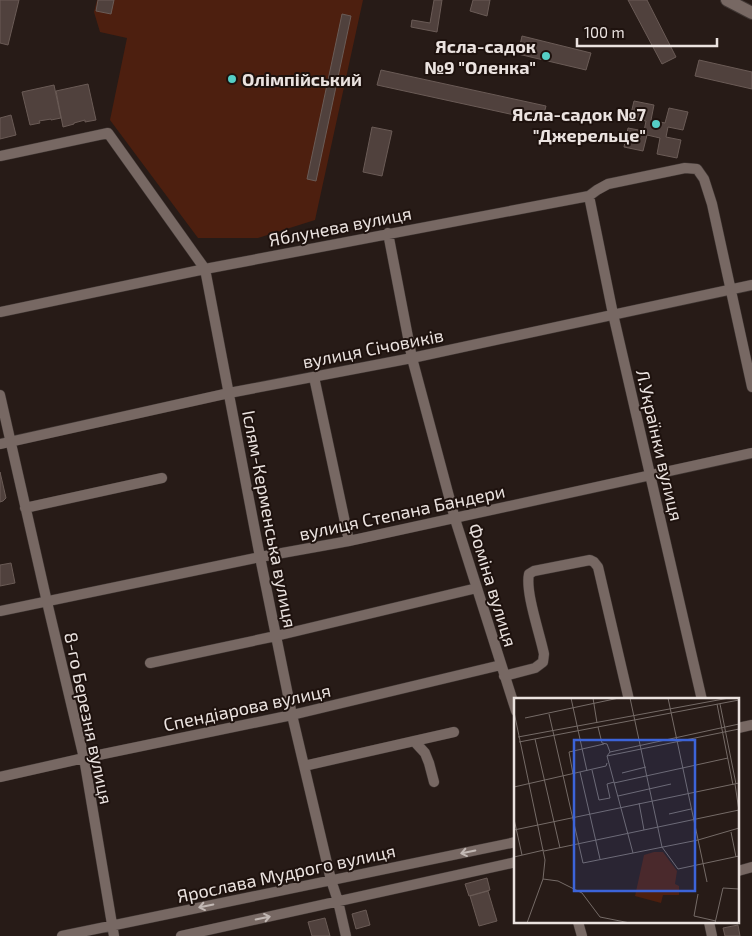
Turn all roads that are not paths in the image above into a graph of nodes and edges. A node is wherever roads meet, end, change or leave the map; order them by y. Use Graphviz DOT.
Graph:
graph roads {
  1 [pos="727,0"];
  2 [pos="752,13"];
  3 [pos="0,156"];
  4 [pos="589,196"];
  5 [pos="388,233"];
  6 [pos="205,269"];
  7 [pos="752,285"];
  8 [pos="730,289"];
  9 [pos="0,312"];
  10 [pos="613,314"];
  11 [pos="412,358"];
  12 [pos="314,377"];
  13 [pos="752,387"];
  14 [pos="229,393"];
  15 [pos="0,395"];
  16 [pos="11,442"];
  17 [pos="0,444"];
  18 [pos="752,453"];
  19 [pos="650,475"];
  20 [pos="162,478"];
  21 [pos="26,508"];
  22 [pos="455,519"];
  23 [pos="349,541"];
  24 [pos="260,557"];
  25 [pos="477,588"];
  26 [pos="47,602"];
  27 [pos="0,611"];
  28 [pos="276,636"];
  29 [pos="150,662"];
  30 [pos="501,665"];
  31 [pos="504,676"];
  32 [pos="629,698"];
  33 [pos="702,698"];
  34 [pos="514,705"];
  35 [pos="292,715"];
  36 [pos="454,732"];
  37 [pos="414,741"];
  38 [pos="84,758"];
  39 [pos="304,766"];
  40 [pos="0,777"];
  41 [pos="434,782"];
  42 [pos="514,842"];
  43 [pos="514,862"];
  44 [pos="331,880"];
  45 [pos="338,902"];
  46 [pos="113,931"];
  47 [pos="62,936"];
  48 [pos="181,936"];
  49 [pos="346,936"];
  1 -- 2 [label="street"];
  3 -- 6 [label="street, Іслям-Керменська вулиця"];
  4 -- 5 [label="street, Яблунева вулиця"];
  4 -- 8 [label="street, Яблунева вулиця"];
  4 -- 10 [label="street, Л.Українки вулиця"];
  5 -- 6 [label="street, Яблунева вулиця"];
  5 -- 11 [label="street, Фоміна вулиця"];
  6 -- 9 [label="street, Яблунева вулиця"];
  6 -- 14 [label="street, Іслям-Керменська вулиця"];
  7 -- 8 [label="street, вулиця Січовиків"];
  8 -- 10 [label="street, вулиця Січовиків"];
  8 -- 13 [label="street"];
  10 -- 11 [label="street, вулиця Січовиків"];
  10 -- 19 [label="street, Л.Українки вулиця"];
  11 -- 12 [label="street, вулиця Січовиків"];
  11 -- 22 [label="street, Фоміна вулиця"];
  12 -- 14 [label="street, вулиця Січовиків"];
  12 -- 23 [label="street"];
  14 -- 16 [label="street, вулиця Січовиків"];
  14 -- 24 [label="street, Іслям-Керменська вулиця"];
  15 -- 16 [label="street, 8-го Березня вулиця"];
  16 -- 17 [label="street, вулиця Січовиків"];
  16 -- 21 [label="street, 8-го Березня вулиця"];
  18 -- 19 [label="street, вулиця Степана Бандери"];
  19 -- 22 [label="street, вулиця Степана Бандери"];
  19 -- 33 [label="street, Л.Українки вулиця"];
  20 -- 21 [label="street"];
  21 -- 26 [label="street, 8-го Березня вулиця"];
  22 -- 23 [label="street, вулиця Степана Бандери"];
  22 -- 25 [label="street, Фоміна вулиця"];
  23 -- 24 [label="street, вулиця Степана Бандери"];
  24 -- 26 [label="street, вулиця Степана Бандери"];
  24 -- 28 [label="street, Іслям-Керменська вулиця"];
  25 -- 28 [label="street"];
  25 -- 30 [label="street, Фоміна вулиця"];
  26 -- 27 [label="street, вулиця Степана Бандери"];
  26 -- 38 [label="street, 8-го Березня вулиця"];
  28 -- 29 [label="street"];
  28 -- 35 [label="street, Іслям-Керменська вулиця"];
  30 -- 31 [label="street, Фоміна вулиця"];
  30 -- 35 [label="street, Спендіарова вулиця"];
  31 -- 32 [label="street"];
  31 -- 34 [label="street, Фоміна вулиця"];
  35 -- 38 [label="street, Спендіарова вулиця"];
  35 -- 39 [label="street, Іслям-Керменська вулиця"];
  36 -- 37 [label="street"];
  37 -- 39 [label="street"];
  37 -- 41 [label="street"];
  38 -- 40 [label="street, Спендіарова вулиця"];
  38 -- 46 [label="street, 8-го Березня вулиця"];
  39 -- 44 [label="street, Іслям-Керменська вулиця"];
  42 -- 44 [label="street, Ярослава Мудрого вулиця, one-way"];
  43 -- 45 [label="street"];
  44 -- 45 [label="street, Іслям-Керменська вулиця"];
  44 -- 46 [label="street, Ярослава Мудрого вулиця, one-way"];
  48 -- 45 [label="street, one-way"];
  45 -- 49 [label="street, Іслям-Керменська вулиця"];
  46 -- 47 [label="street, Ярослава Мудрого вулиця"];
}
